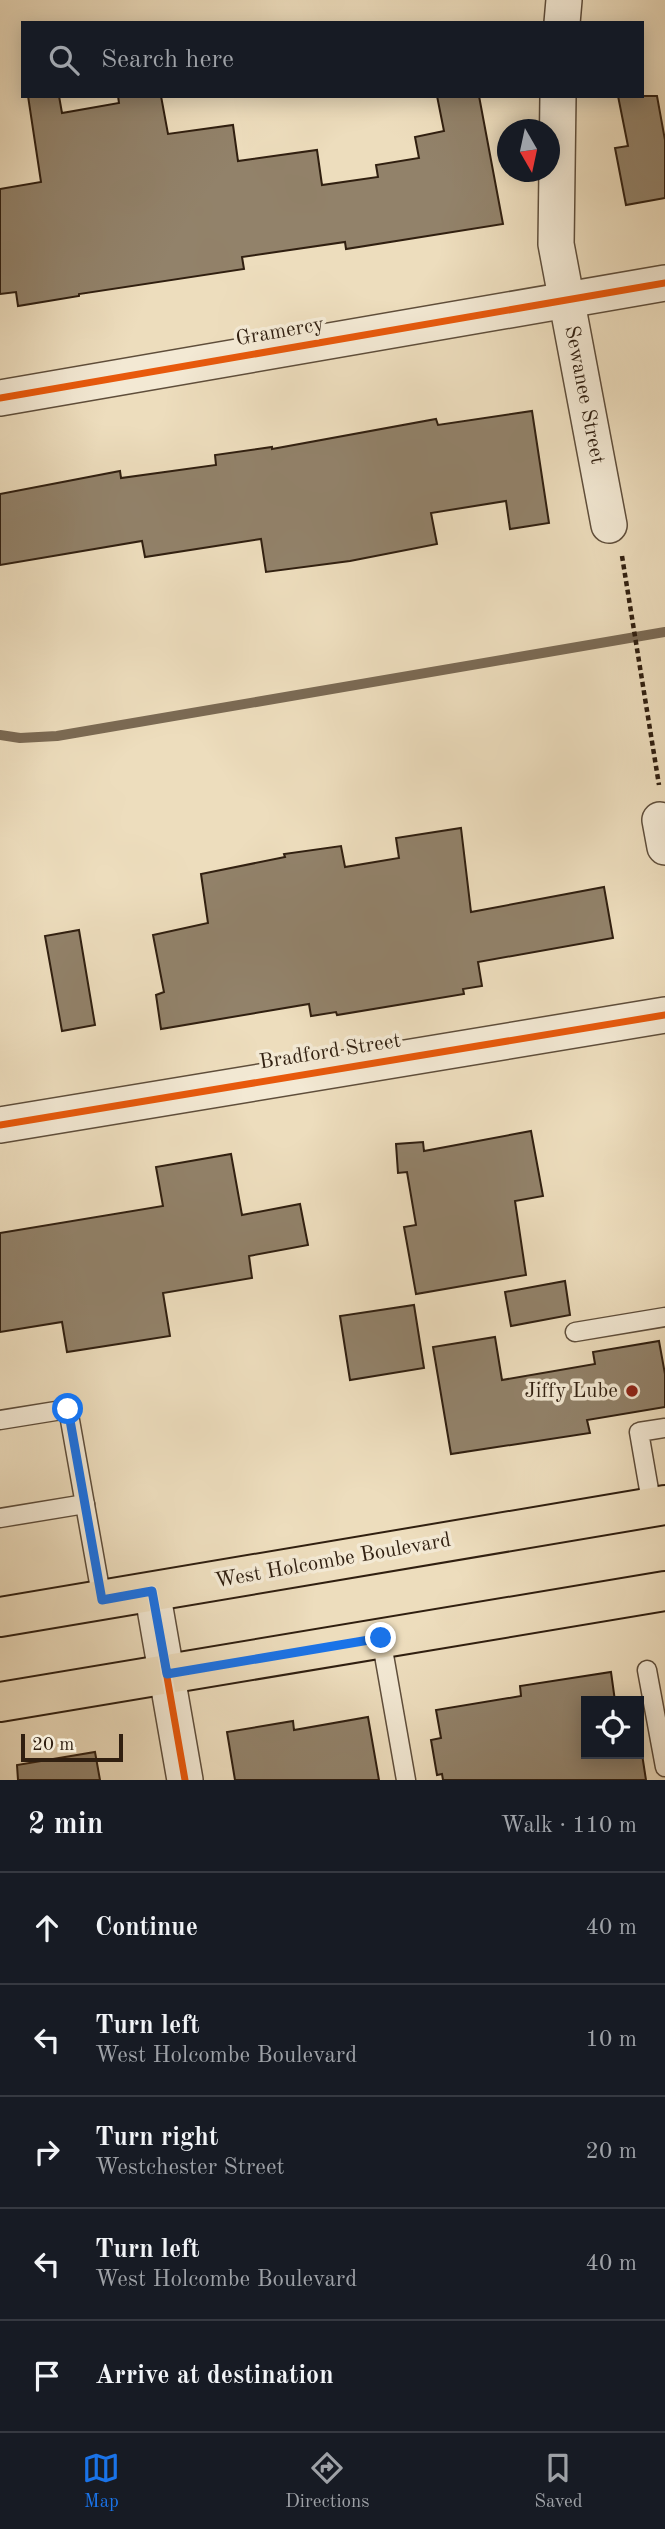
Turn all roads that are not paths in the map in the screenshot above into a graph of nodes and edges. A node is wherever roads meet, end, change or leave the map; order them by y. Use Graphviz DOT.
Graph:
graph roads {
  1 [pos="564,0"];
  2 [pos="562,21"];
  3 [pos="558,98"];
  4 [pos="665,283"];
  5 [pos="567,301"];
  6 [pos="0,398"];
  7 [pos="609,526"];
  8 [pos="665,1015"];
  9 [pos="0,1125"];
  10 [pos="665,1317"];
  11 [pos="575,1332"];
  12 [pos="0,1420"];
  13 [pos="665,1428"];
  14 [pos="85,1504"];
  15 [pos="659,1506"];
  16 [pos="0,1518"];
  17 [pos="152,1591"];
  18 [pos="665,1591"];
  19 [pos="102,1600"];
  20 [pos="0,1617"];
  21 [pos="381,1638"];
  22 [pos="647,1670"];
  23 [pos="167,1674"];
  24 [pos="0,1702"];
  25 [pos="662,1729"];
  26 [pos="665,1767"];
  27 [pos="185,1780"];
  28 [pos="406,1780"];
  1 -- 2 [label="street"];
  3 -- 5 [label="street, Sewanee Street"];
  4 -- 5 [label="street, Gramercy"];
  5 -- 6 [label="street, Gramercy"];
  5 -- 7 [label="street, Sewanee Street"];
  8 -- 9 [label="street, Bradford Street"];
  10 -- 11 [label="lane"];
  12 -- 14 [label="lane"];
  13 -- 15 [label="lane"];
  14 -- 16 [label="lane"];
  14 -- 19 [label="lane"];
  15 -- 17 [label="main road, West Holcombe Boulevard"];
  17 -- 19 [label="main road, West Holcombe Boulevard"];
  17 -- 23 [label="street"];
  18 -- 21 [label="main road"];
  19 -- 20 [label="main road, West Holcombe Boulevard"];
  21 -- 23 [label="main road"];
  21 -- 28 [label="lane"];
  22 -- 25 [label="lane"];
  23 -- 24 [label="main road"];
  23 -- 27 [label="street"];
  25 -- 26 [label="lane"];
}
